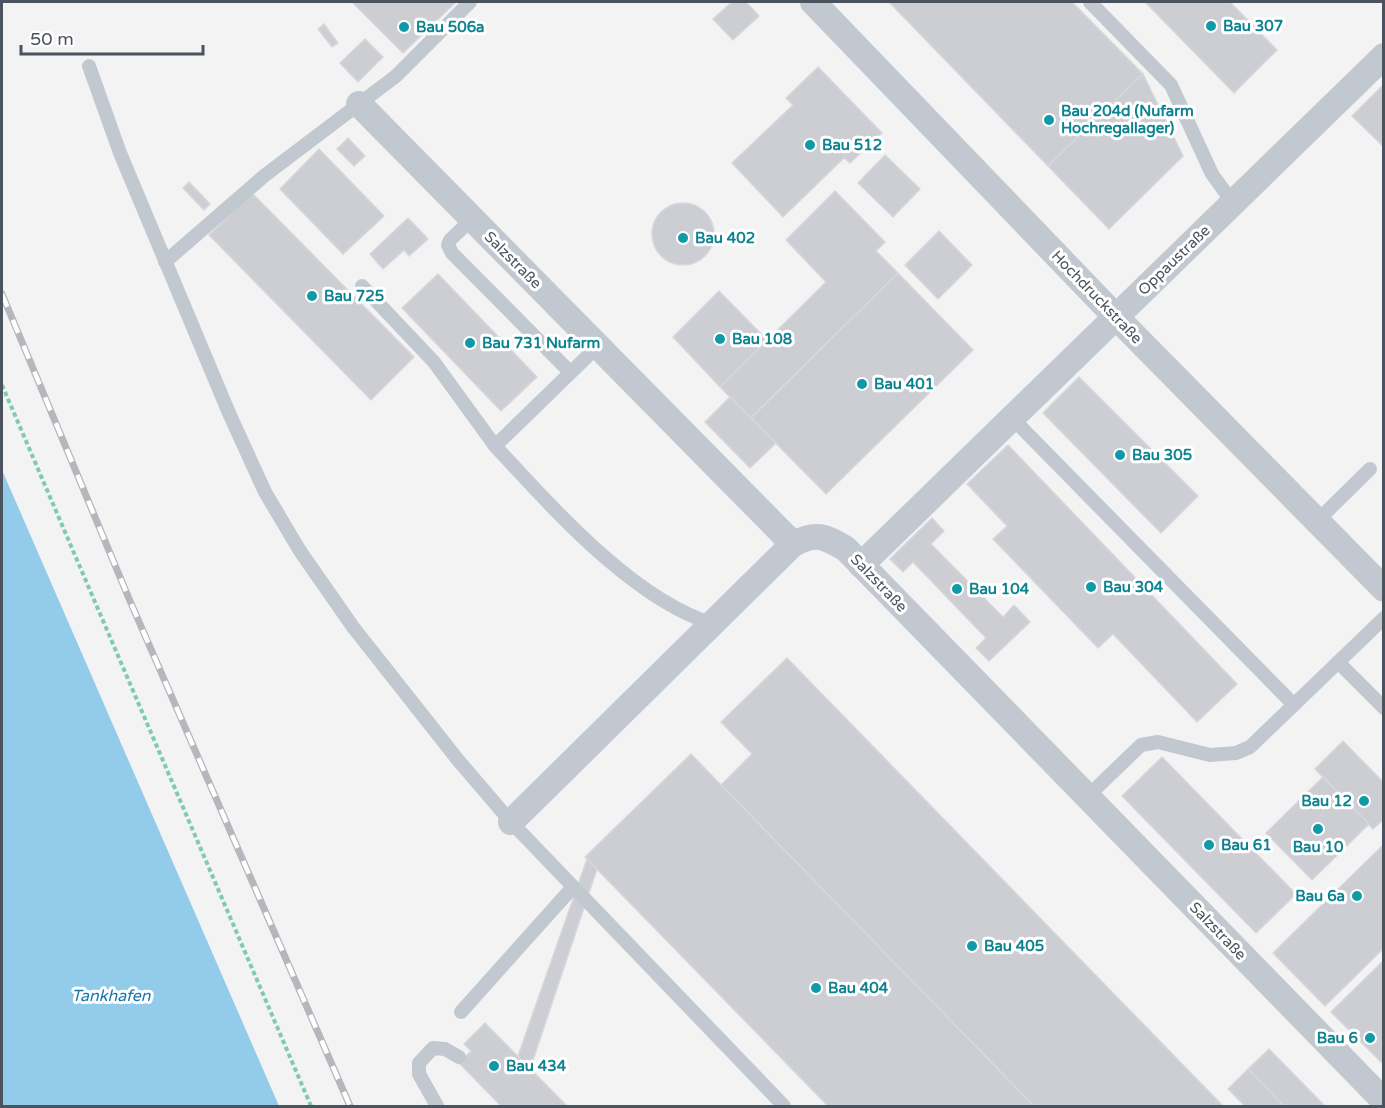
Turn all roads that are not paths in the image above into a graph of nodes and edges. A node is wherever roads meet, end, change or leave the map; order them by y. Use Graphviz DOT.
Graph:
graph roads {
  1 [pos="470,2"];
  2 [pos="813,2"];
  3 [pos="1090,2"];
  4 [pos="1383,56"];
  5 [pos="89,66"];
  6 [pos="359,104"];
  7 [pos="1233,203"];
  8 [pos="472,219"];
  9 [pos="165,262"];
  10 [pos="362,286"];
  11 [pos="1116,317"];
  12 [pos="598,346"];
  13 [pos="570,372"];
  14 [pos="1012,418"];
  15 [pos="495,446"];
  16 [pos="1370,469"];
  17 [pos="1317,521"];
  18 [pos="793,544"];
  19 [pos="861,565"];
  20 [pos="1383,589"];
  21 [pos="1383,618"];
  22 [pos="713,624"];
  23 [pos="1338,662"];
  24 [pos="1294,705"];
  25 [pos="1383,708"];
  26 [pos="1087,797"];
  27 [pos="512,822"];
  28 [pos="573,886"];
  29 [pos="461,1012"];
  30 [pos="459,1057"];
  31 [pos="1383,1101"];
  32 [pos="436,1107"];
  33 [pos="784,1107"];
  1 -- 6 [label="lane"];
  2 -- 11 [label="street, Hochdruckstraße"];
  3 -- 7 [label="lane"];
  4 -- 7 [label="street, Oppaustraße"];
  5 -- 9 [label="lane"];
  6 -- 8 [label="street, Salzstraße"];
  6 -- 9 [label="lane"];
  7 -- 11 [label="street, Oppaustraße"];
  8 -- 12 [label="street, Salzstraße"];
  8 -- 13 [label="lane"];
  9 -- 27 [label="lane"];
  10 -- 15 [label="lane"];
  11 -- 14 [label="street, Oppaustraße"];
  11 -- 17 [label="street, Hochdruckstraße"];
  12 -- 13 [label="lane"];
  12 -- 18 [label="street, Salzstraße"];
  13 -- 15 [label="lane"];
  14 -- 19 [label="street, Oppaustraße"];
  14 -- 24 [label="lane"];
  15 -- 22 [label="lane"];
  16 -- 17 [label="lane"];
  17 -- 20 [label="street, Hochdruckstraße"];
  18 -- 19 [label="street, Salzstraße"];
  18 -- 22 [label="street"];
  19 -- 26 [label="street, Salzstraße"];
  21 -- 23 [label="lane"];
  22 -- 27 [label="street"];
  23 -- 24 [label="lane"];
  23 -- 25 [label="lane"];
  24 -- 26 [label="lane"];
  26 -- 31 [label="street, Salzstraße"];
  27 -- 28 [label="lane"];
  28 -- 29 [label="lane"];
  28 -- 33 [label="lane"];
  30 -- 32 [label="lane"];
}
